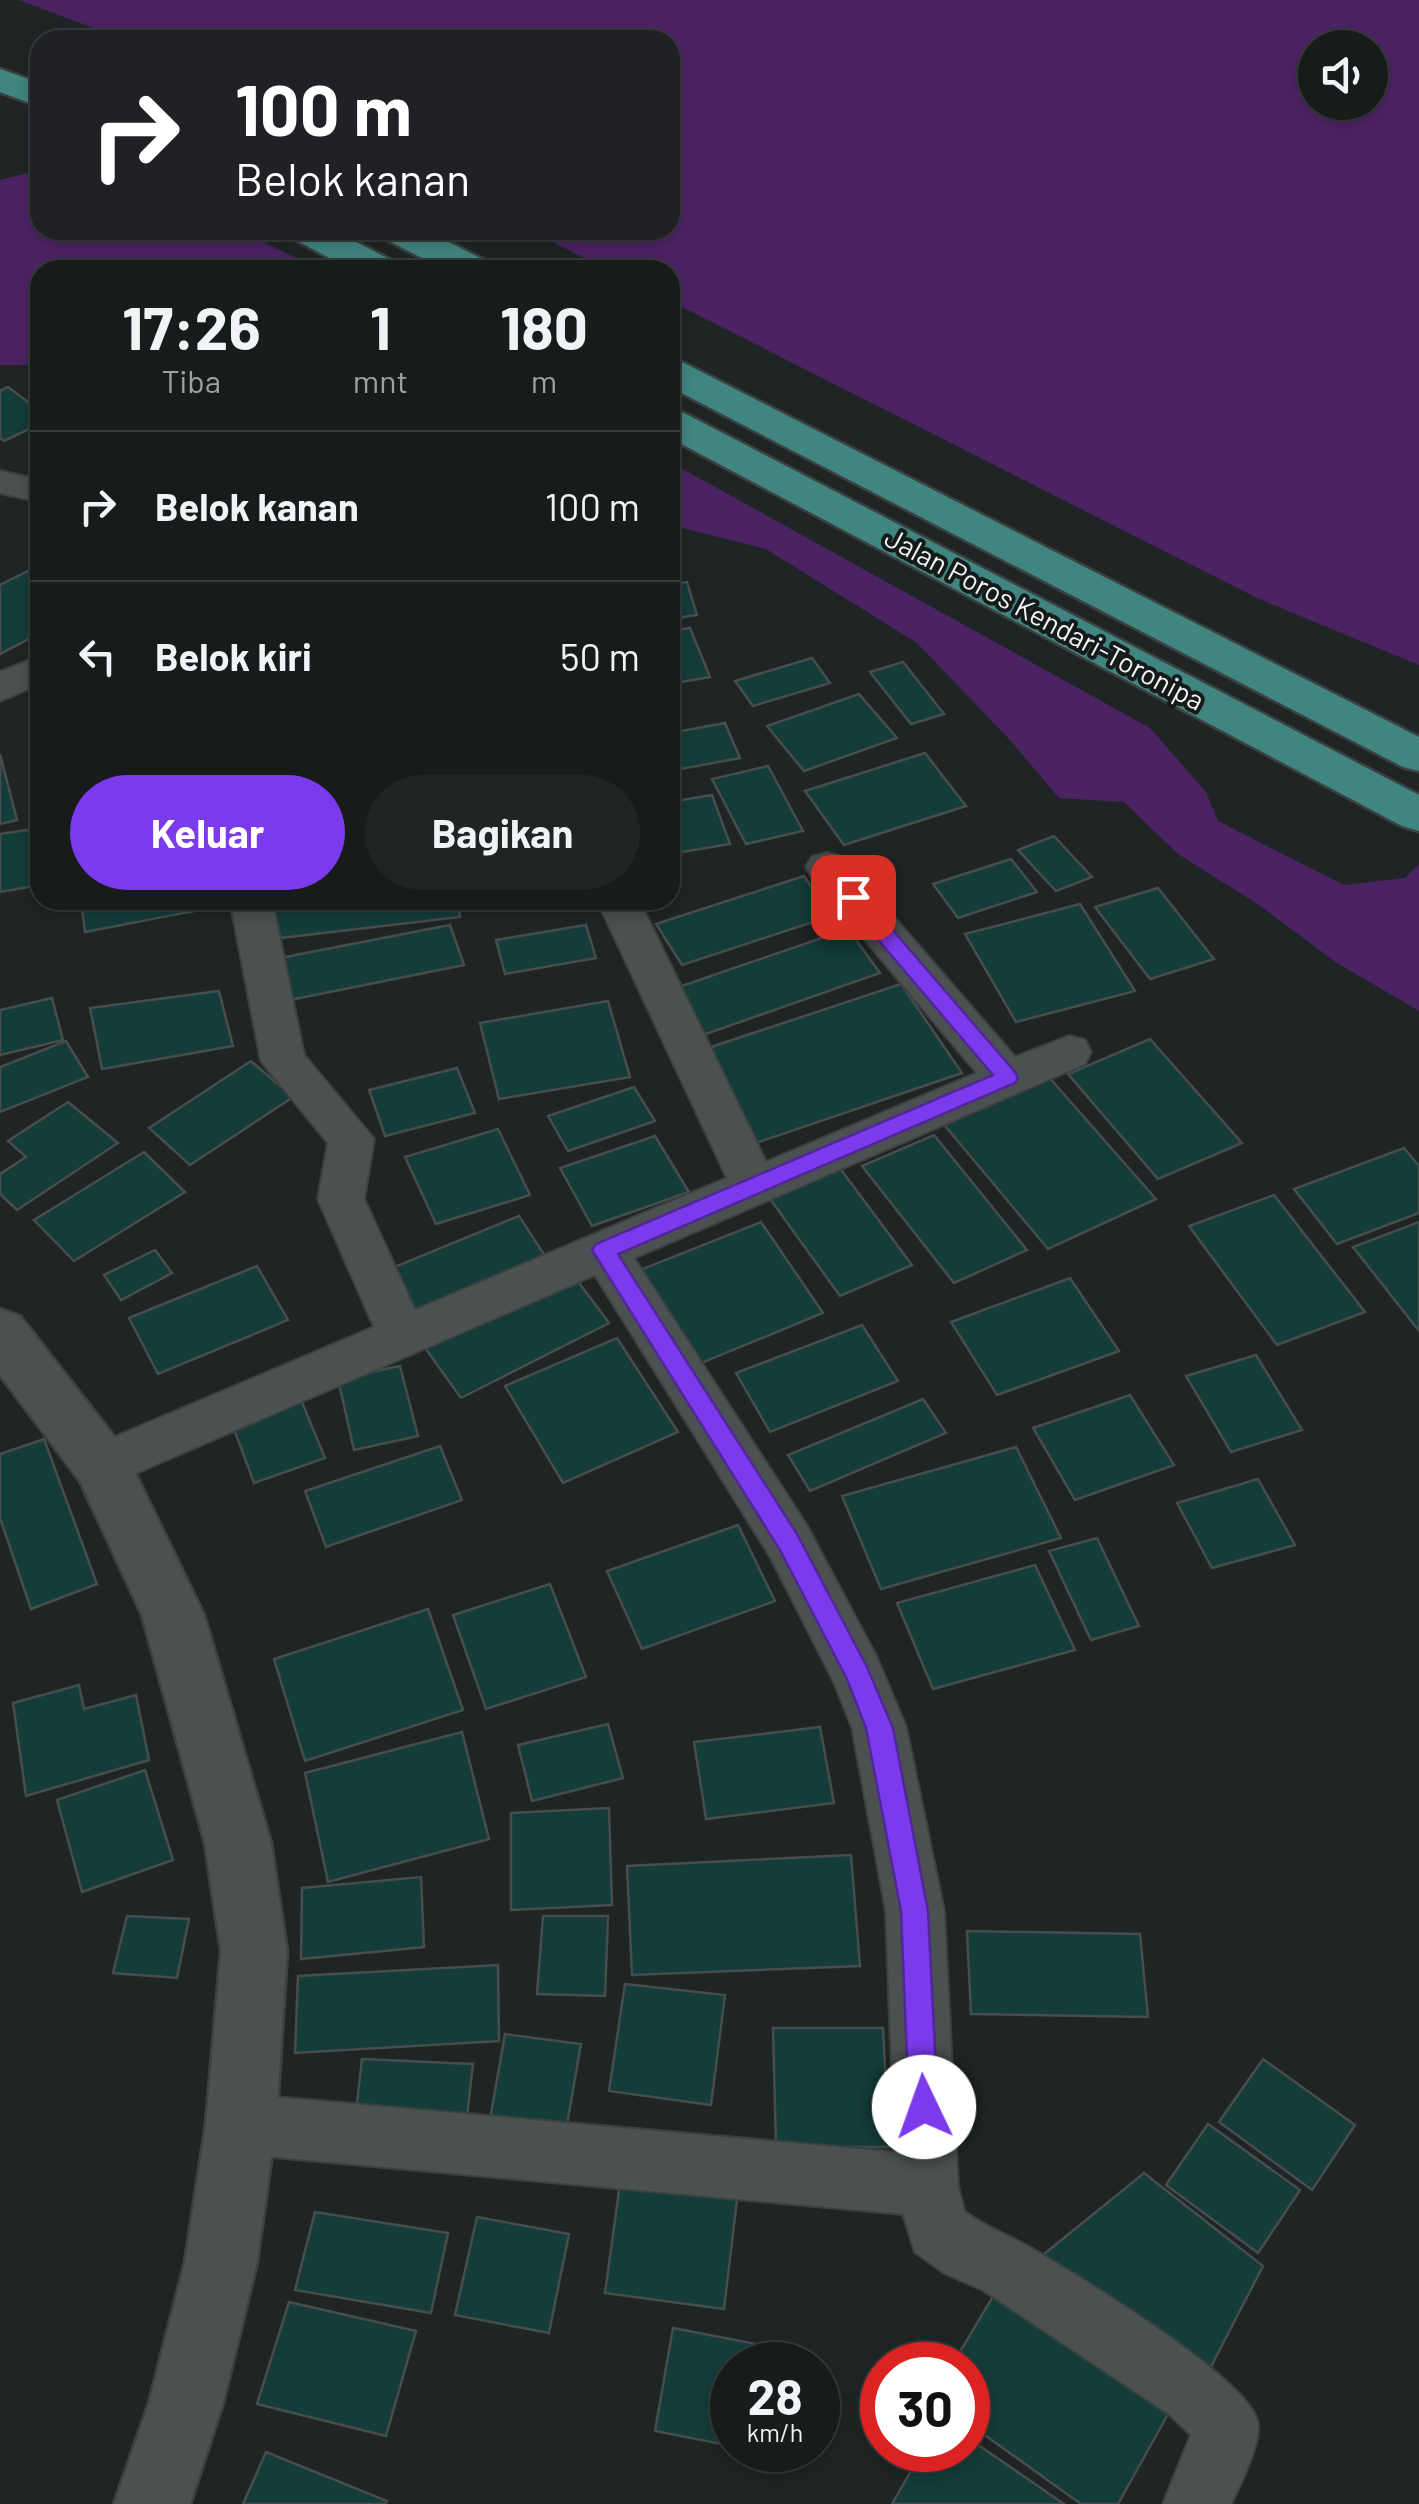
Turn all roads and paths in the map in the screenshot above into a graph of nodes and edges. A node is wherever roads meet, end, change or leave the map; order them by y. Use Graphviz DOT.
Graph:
graph roads {
  1 [pos="0,79"];
  2 [pos="30,92"];
  3 [pos="324,240"];
  4 [pos="416,240"];
  5 [pos="362,260"];
  6 [pos="454,260"];
  7 [pos="680,376"];
  8 [pos="680,427"];
  9 [pos="0,482"];
  10 [pos="30,489"];
  11 [pos="30,674"];
  12 [pos="0,688"];
  13 [pos="1399,746"];
  14 [pos="1419,815"];
  15 [pos="828,867"];
  16 [pos="253,910"];
  17 [pos="623,910"];
  18 [pos="1069,1052"];
  19 [pos="1008,1078"];
  20 [pos="754,1185"];
  21 [pos="604,1250"];
  22 [pos="0,1332"];
  23 [pos="403,1337"];
  24 [pos="102,1465"];
  25 [pos="241,2124"];
  26 [pos="927,2186"];
  27 [pos="152,2504"];
  28 [pos="1196,2504"];
  1 -- 2 [label="main road"];
  3 -- 5 [label="main road"];
  4 -- 6 [label="main road"];
  7 -- 13 [label="main road, Jalan Poros Kendari-Toronipa"];
  8 -- 14 [label="main road, Jalan Poros Kendari-Toronipa"];
  9 -- 10 [label="street"];
  11 -- 12 [label="street"];
  15 -- 19 [label="street"];
  16 -- 23 [label="street"];
  17 -- 20 [label="street"];
  18 -- 19 [label="street"];
  19 -- 20 [label="street"];
  20 -- 21 [label="street"];
  21 -- 23 [label="street"];
  21 -- 26 [label="street"];
  22 -- 24 [label="main road"];
  23 -- 24 [label="street"];
  24 -- 25 [label="main road"];
  25 -- 26 [label="street"];
  25 -- 27 [label="main road"];
  26 -- 28 [label="street"];
}
